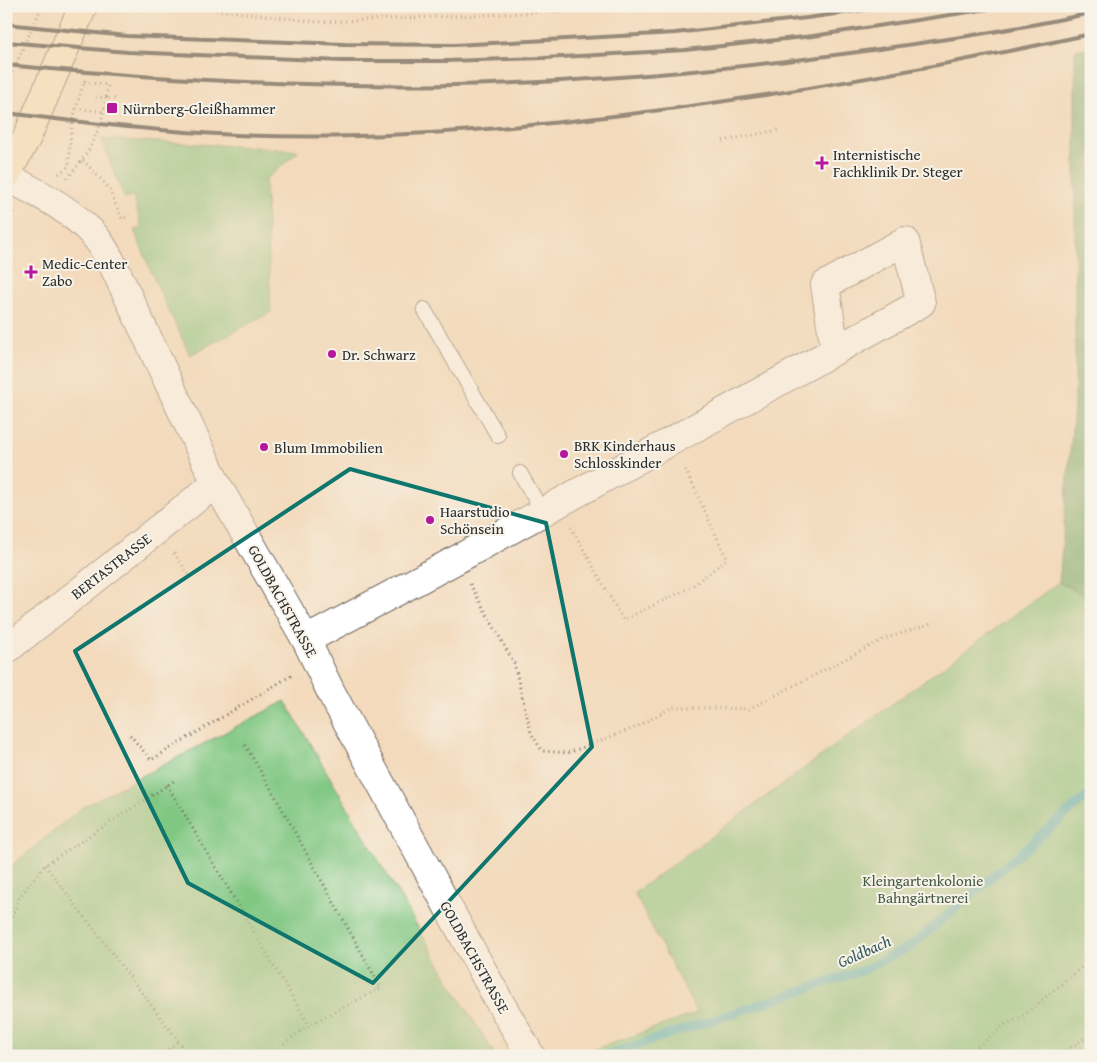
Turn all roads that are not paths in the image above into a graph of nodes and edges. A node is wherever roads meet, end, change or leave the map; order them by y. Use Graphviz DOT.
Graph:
graph roads {
  1 [pos="83,6"];
  2 [pos="6,176"];
  3 [pos="424,309"];
  4 [pos="835,350"];
  5 [pos="498,436"];
  6 [pos="520,474"];
  7 [pos="216,483"];
  8 [pos="550,507"];
  9 [pos="6,650"];
  10 [pos="311,650"];
  11 [pos="531,1056"];
  1 -- 2 [label="street"];
  2 -- 7 [label="street, GOLDBACHSTRASSE"];
  3 -- 5 [label="lane"];
  4 -- 8 [label="street"];
  6 -- 8 [label="lane"];
  7 -- 9 [label="street, BERTASTRASSE"];
  7 -- 10 [label="street, GOLDBACHSTRASSE"];
  8 -- 10 [label="street"];
  10 -- 11 [label="street, GOLDBACHSTRASSE"];
}
